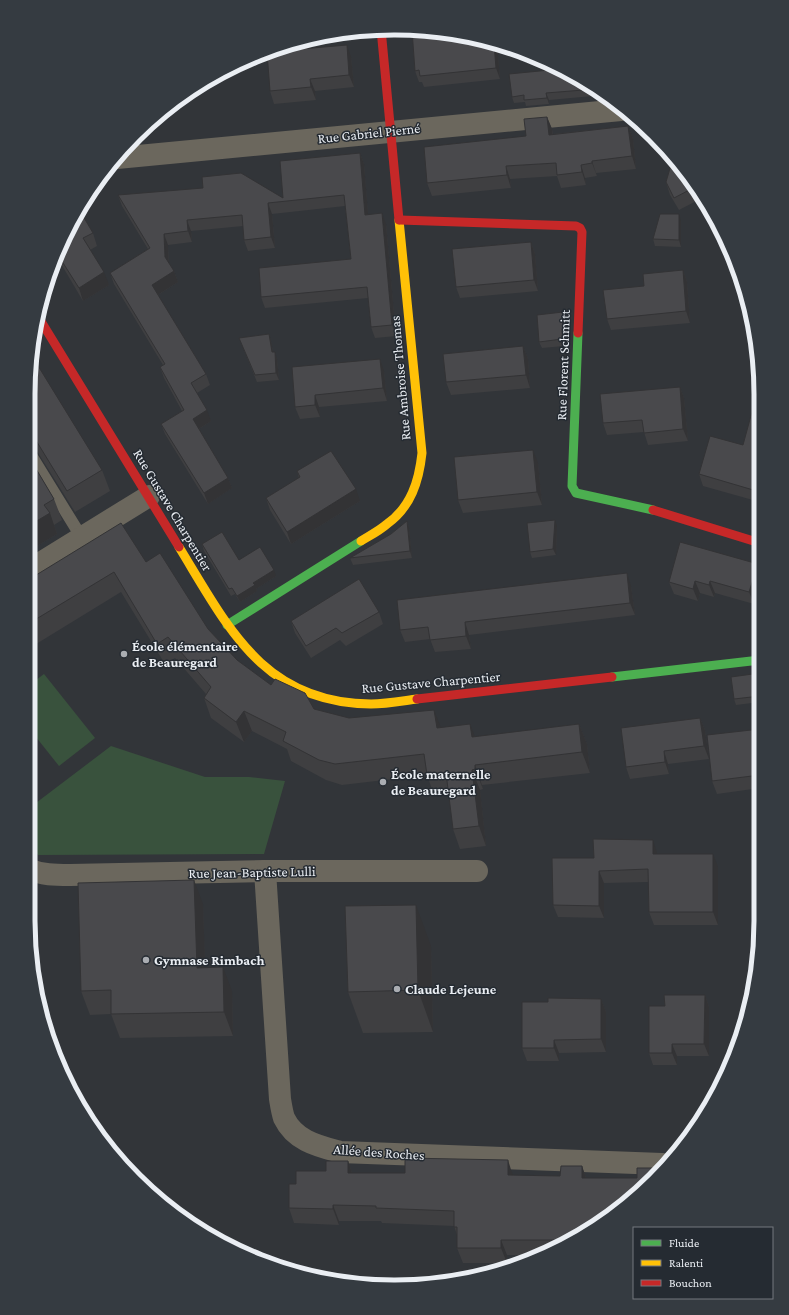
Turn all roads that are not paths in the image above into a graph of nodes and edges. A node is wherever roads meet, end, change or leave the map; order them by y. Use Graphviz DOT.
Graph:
graph roads {
  1 [pos="382,36"];
  2 [pos="615,111"];
  3 [pos="390,131"];
  4 [pos="124,157"];
  5 [pos="400,220"];
  6 [pos="42,323"];
  7 [pos="35,462"];
  8 [pos="149,496"];
  9 [pos="82,538"];
  10 [pos="754,540"];
  11 [pos="35,566"];
  12 [pos="227,625"];
  13 [pos="754,661"];
  14 [pos="265,871"];
  15 [pos="476,871"];
  16 [pos="35,872"];
  17 [pos="659,1164"];
  1 -- 3 [label="street, Rue Ambroise Thomas"];
  2 -- 3 [label="street, Rue Gabriel Pierné"];
  3 -- 4 [label="street, Rue Gabriel Pierné"];
  3 -- 5 [label="street, Rue Ambroise Thomas"];
  5 -- 10 [label="street, Rue Florent Schmitt"];
  5 -- 12 [label="street, Rue Ambroise Thomas"];
  6 -- 8 [label="street, Rue Gustave Charpentier"];
  7 -- 9 [label="lane"];
  8 -- 9 [label="street"];
  8 -- 12 [label="street, Rue Gustave Charpentier"];
  9 -- 11 [label="street"];
  12 -- 13 [label="street, Rue Gustave Charpentier"];
  14 -- 15 [label="street, Rue Jean-Baptiste Lulli"];
  14 -- 16 [label="street, Rue Jean-Baptiste Lulli"];
  14 -- 17 [label="street, Allée des Roches"];
}
